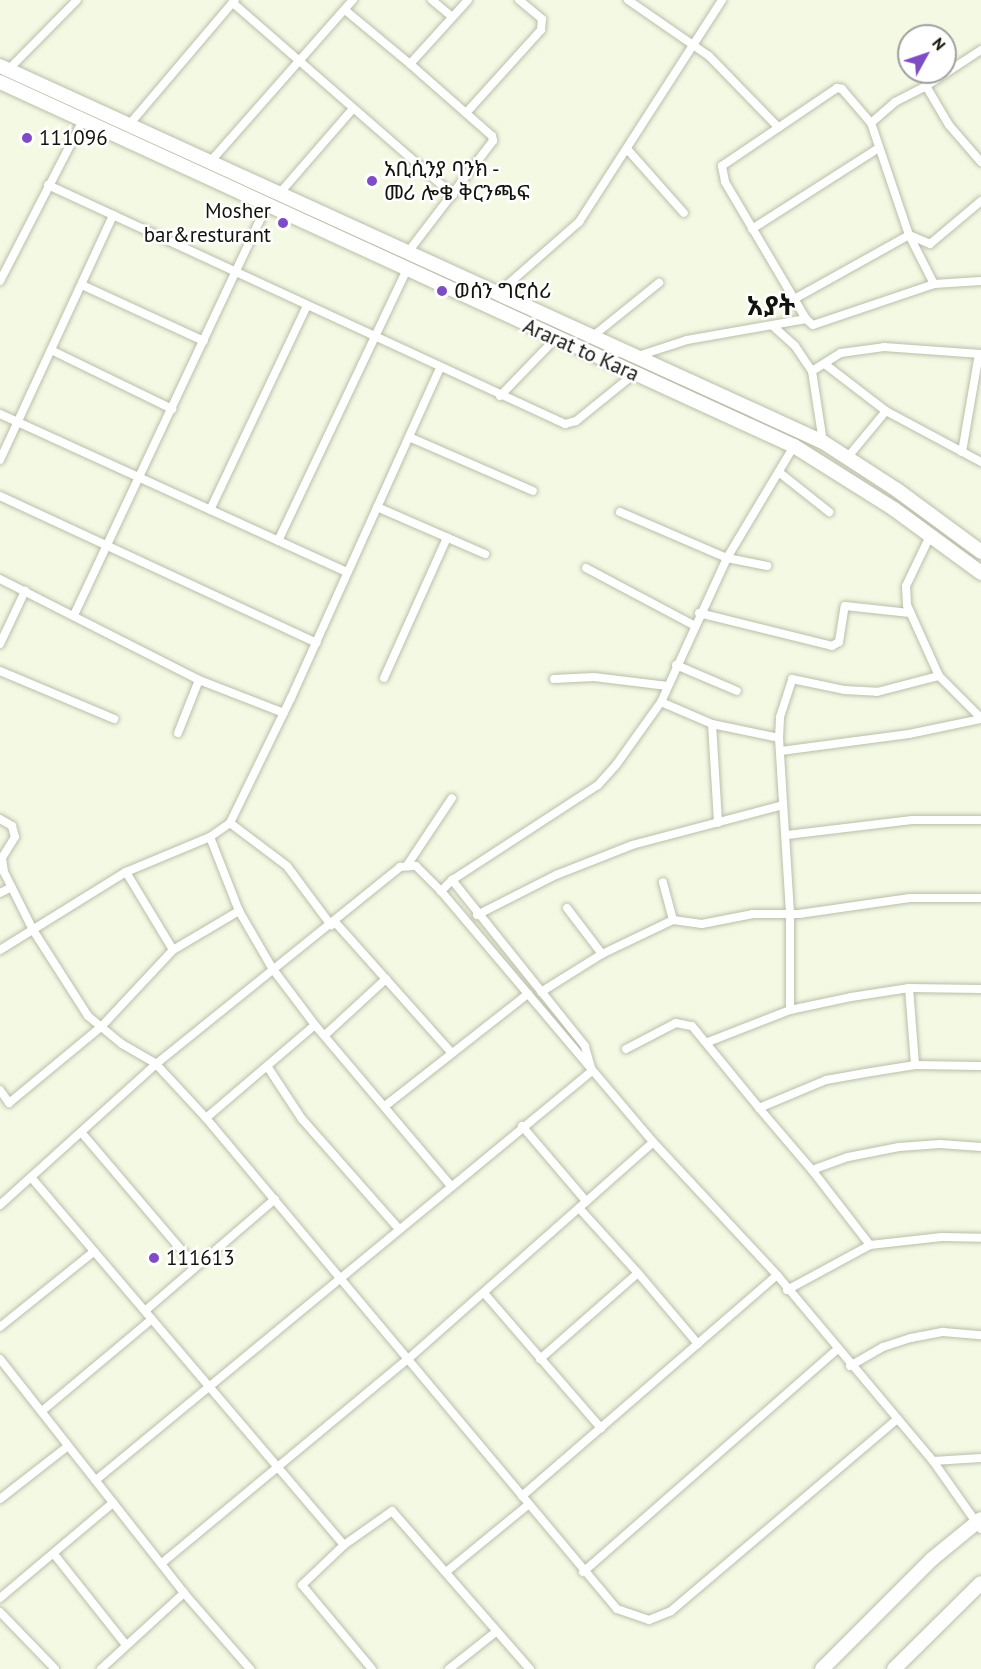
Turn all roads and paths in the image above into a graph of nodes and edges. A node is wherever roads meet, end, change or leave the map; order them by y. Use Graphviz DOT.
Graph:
graph roads {
  1 [pos="77,0"];
  2 [pos="353,0"];
  3 [pos="432,0"];
  4 [pos="468,0"];
  5 [pos="519,0"];
  6 [pos="627,0"];
  7 [pos="722,0"];
  8 [pos="234,2"];
  9 [pos="345,9"];
  10 [pos="452,17"];
  11 [pos="692,48"];
  12 [pos="981,50"];
  13 [pos="300,63"];
  14 [pos="410,64"];
  15 [pos="4,68"];
  16 [pos="0,82"];
  17 [pos="926,86"];
  18 [pos="91,108"];
  19 [pos="352,110"];
  20 [pos="466,113"];
  21 [pos="83,121"];
  22 [pos="871,123"];
  23 [pos="128,126"];
  24 [pos="779,128"];
  25 [pos="877,149"];
  26 [pos="628,150"];
  27 [pos="210,162"];
  28 [pos="981,162"];
  29 [pos="48,185"];
  30 [pos="278,195"];
  31 [pos="453,195"];
  32 [pos="981,201"];
  33 [pos="266,207"];
  34 [pos="684,213"];
  35 [pos="113,215"];
  36 [pos="752,229"];
  37 [pos="909,235"];
  38 [pos="408,252"];
  39 [pos="236,272"];
  40 [pos="406,272"];
  41 [pos="0,281"];
  42 [pos="981,281"];
  43 [pos="659,283"];
  44 [pos="934,284"];
  45 [pos="82,285"];
  46 [pos="498,293"];
  47 [pos="796,298"];
  48 [pos="306,306"];
  49 [pos="806,319"];
  50 [pos="774,327"];
  51 [pos="374,336"];
  52 [pos="593,336"];
  53 [pos="555,339"];
  54 [pos="204,341"];
  55 [pos="51,350"];
  56 [pos="980,354"];
  57 [pos="638,356"];
  58 [pos="826,365"];
  59 [pos="440,368"];
  60 [pos="812,371"];
  61 [pos="634,374"];
  62 [pos="698,384"];
  63 [pos="500,396"];
  64 [pos="689,399"];
  65 [pos="172,410"];
  66 [pos="886,411"];
  67 [pos="0,414"];
  68 [pos="17,423"];
  69 [pos="409,437"];
  70 [pos="823,442"];
  71 [pos="794,446"];
  72 [pos="962,452"];
  73 [pos="846,458"];
  74 [pos="0,460"];
  75 [pos="981,462"];
  76 [pos="780,473"];
  77 [pos="139,477"];
  78 [pos="533,491"];
  79 [pos="0,496"];
  80 [pos="377,507"];
  81 [pos="210,510"];
  82 [pos="620,512"];
  83 [pos="829,512"];
  84 [pos="930,536"];
  85 [pos="447,538"];
  86 [pos="278,541"];
  87 [pos="106,546"];
  88 [pos="981,552"];
  89 [pos="486,554"];
  90 [pos="727,558"];
  91 [pos="767,566"];
  92 [pos="586,568"];
  93 [pos="347,572"];
  94 [pos="981,573"];
  95 [pos="0,579"];
  96 [pos="25,591"];
  97 [pos="699,613"];
  98 [pos="910,613"];
  99 [pos="74,615"];
  100 [pos="693,625"];
  101 [pos="316,643"];
  102 [pos="0,644"];
  103 [pos="676,665"];
  104 [pos="0,671"];
  105 [pos="939,676"];
  106 [pos="384,678"];
  107 [pos="554,679"];
  108 [pos="199,680"];
  109 [pos="667,686"];
  110 [pos="737,691"];
  111 [pos="660,702"];
  112 [pos="284,712"];
  113 [pos="981,718"];
  114 [pos="114,719"];
  115 [pos="712,724"];
  116 [pos="178,733"];
  117 [pos="779,738"];
  118 [pos="781,751"];
  119 [pos="452,798"];
  120 [pos="783,805"];
  121 [pos="0,819"];
  122 [pos="981,820"];
  123 [pos="230,823"];
  124 [pos="718,823"];
  125 [pos="787,835"];
  126 [pos="210,837"];
  127 [pos="408,864"];
  128 [pos="126,872"];
  129 [pos="452,880"];
  130 [pos="663,882"];
  131 [pos="12,887"];
  132 [pos="441,891"];
  133 [pos="0,893"];
  134 [pos="981,898"];
  135 [pos="567,908"];
  136 [pos="239,911"];
  137 [pos="790,913"];
  138 [pos="477,915"];
  139 [pos="674,920"];
  140 [pos="333,923"];
  141 [pos="33,930"];
  142 [pos="0,950"];
  143 [pos="173,950"];
  144 [pos="602,954"];
  145 [pos="272,968"];
  146 [pos="386,979"];
  147 [pos="909,988"];
  148 [pos="981,989"];
  149 [pos="541,992"];
  150 [pos="528,994"];
  151 [pos="790,1010"];
  152 [pos="315,1025"];
  153 [pos="101,1027"];
  154 [pos="325,1035"];
  155 [pos="708,1042"];
  156 [pos="626,1048"];
  157 [pos="451,1052"];
  158 [pos="156,1064"];
  159 [pos="915,1065"];
  160 [pos="267,1066"];
  161 [pos="981,1066"];
  162 [pos="592,1071"];
  163 [pos="0,1090"];
  164 [pos="9,1103"];
  165 [pos="385,1106"];
  166 [pos="759,1108"];
  167 [pos="0,1110"];
  168 [pos="206,1118"];
  169 [pos="522,1126"];
  170 [pos="81,1132"];
  171 [pos="653,1142"];
  172 [pos="981,1147"];
  173 [pos="812,1170"];
  174 [pos="31,1178"];
  175 [pos="450,1185"];
  176 [pos="275,1199"];
  177 [pos="582,1204"];
  178 [pos="0,1205"];
  179 [pos="399,1229"];
  180 [pos="981,1238"];
  181 [pos="870,1245"];
  182 [pos="92,1253"];
  183 [pos="196,1266"];
  184 [pos="638,1273"];
  185 [pos="777,1275"];
  186 [pos="340,1277"];
  187 [pos="787,1290"];
  188 [pos="484,1293"];
  189 [pos="146,1310"];
  190 [pos="152,1319"];
  191 [pos="0,1327"];
  192 [pos="981,1335"];
  193 [pos="698,1344"];
  194 [pos="838,1349"];
  195 [pos="0,1359"];
  196 [pos="408,1359"];
  197 [pos="540,1359"];
  198 [pos="850,1366"];
  199 [pos="207,1385"];
  200 [pos="42,1411"];
  201 [pos="897,1419"];
  202 [pos="601,1428"];
  203 [pos="68,1446"];
  204 [pos="981,1458"];
  205 [pos="933,1461"];
  206 [pos="279,1468"];
  207 [pos="96,1480"];
  208 [pos="2,1495"];
  209 [pos="522,1496"];
  210 [pos="113,1503"];
  211 [pos="529,1504"];
  212 [pos="979,1524"];
  213 [pos="344,1545"];
  214 [pos="54,1554"];
  215 [pos="162,1563"];
  216 [pos="446,1572"];
  217 [pos="583,1572"];
  218 [pos="981,1583"];
  219 [pos="184,1593"];
  220 [pos="0,1598"];
  221 [pos="0,1612"];
  222 [pos="497,1631"];
  223 [pos="126,1645"];
  224 [pos="527,1666"];
  225 [pos="104,1667"];
  226 [pos="55,1669"];
  227 [pos="116,1669"];
  228 [pos="250,1669"];
  229 [pos="372,1669"];
  230 [pos="449,1669"];
  231 [pos="822,1669"];
  232 [pos="894,1669"];
  1 -- 15 [label="street"];
  2 -- 9 [label="street"];
  3 -- 10 [label="street"];
  4 -- 10 [label="street"];
  5 -- 20 [label="street"];
  6 -- 11 [label="street"];
  7 -- 11 [label="street"];
  8 -- 13 [label="street"];
  8 -- 23 [label="street"];
  9 -- 13 [label="street"];
  9 -- 14 [label="street"];
  10 -- 14 [label="street"];
  11 -- 24 [label="street"];
  11 -- 26 [label="street"];
  12 -- 17 [label="street"];
  13 -- 19 [label="street"];
  13 -- 27 [label="street"];
  14 -- 20 [label="street"];
  15 -- 18 [label="main road, Ararat to Kara"];
  16 -- 21 [label="main road, Ararat to Kara"];
  17 -- 22 [label="street"];
  17 -- 28 [label="street"];
  18 -- 21 [label="street"];
  18 -- 23 [label="main road, Ararat to Kara"];
  19 -- 30 [label="street"];
  19 -- 31 [label="street"];
  20 -- 31 [label="street"];
  21 -- 29 [label="street"];
  21 -- 33 [label="main road, Ararat to Kara"];
  22 -- 24 [label="street"];
  22 -- 25 [label="street"];
  23 -- 27 [label="main road, Ararat to Kara"];
  24 -- 36 [label="street"];
  25 -- 36 [label="street"];
  25 -- 37 [label="street"];
  26 -- 34 [label="street"];
  26 -- 46 [label="street"];
  27 -- 30 [label="main road, Ararat to Kara"];
  29 -- 35 [label="street"];
  29 -- 41 [label="street"];
  30 -- 38 [label="main road, Ararat to Kara"];
  31 -- 38 [label="street"];
  32 -- 37 [label="street"];
  33 -- 39 [label="street"];
  33 -- 40 [label="main road, Ararat to Kara"];
  35 -- 39 [label="street"];
  35 -- 45 [label="street"];
  36 -- 47 [label="street"];
  37 -- 44 [label="street"];
  37 -- 47 [label="street"];
  38 -- 46 [label="main road, Ararat to Kara"];
  39 -- 48 [label="street"];
  39 -- 54 [label="street"];
  40 -- 51 [label="street"];
  40 -- 53 [label="main road, Ararat to Kara"];
  42 -- 44 [label="street"];
  43 -- 52 [label="street"];
  44 -- 49 [label="street"];
  45 -- 54 [label="street"];
  45 -- 55 [label="street"];
  46 -- 52 [label="main road, Ararat to Kara"];
  47 -- 49 [label="street"];
  48 -- 51 [label="street"];
  48 -- 81 [label="street"];
  49 -- 50 [label="street"];
  50 -- 57 [label="street"];
  50 -- 60 [label="street"];
  51 -- 59 [label="street"];
  51 -- 86 [label="street"];
  52 -- 57 [label="main road, Ararat to Kara"];
  53 -- 61 [label="main road, Ararat to Kara"];
  53 -- 63 [label="street"];
  54 -- 65 [label="street"];
  55 -- 65 [label="street"];
  55 -- 68 [label="street"];
  56 -- 58 [label="street"];
  56 -- 72 [label="street"];
  57 -- 62 [label="main road, Ararat to Kara"];
  58 -- 60 [label="street"];
  58 -- 66 [label="street"];
  59 -- 63 [label="street"];
  59 -- 69 [label="street"];
  60 -- 70 [label="street"];
  61 -- 63 [label="street"];
  61 -- 64 [label="main road, Ararat to Kara"];
  62 -- 64 [label="main road"];
  62 -- 70 [label="main road, Ararat to Kara"];
  64 -- 71 [label="main road, Ararat to Kara"];
  65 -- 77 [label="street"];
  66 -- 72 [label="street"];
  66 -- 73 [label="street"];
  67 -- 68 [label="street"];
  68 -- 74 [label="street"];
  68 -- 77 [label="street"];
  69 -- 78 [label="street"];
  69 -- 80 [label="street"];
  70 -- 73 [label="main road, Ararat to Kara"];
  71 -- 76 [label="street"];
  71 -- 84 [label="main road, Ararat to Kara"];
  72 -- 75 [label="street"];
  73 -- 88 [label="main road, Ararat to Kara"];
  76 -- 83 [label="street"];
  76 -- 90 [label="street"];
  77 -- 81 [label="street"];
  77 -- 87 [label="street"];
  79 -- 87 [label="street"];
  80 -- 85 [label="street"];
  80 -- 93 [label="street"];
  81 -- 86 [label="street"];
  82 -- 90 [label="street"];
  84 -- 94 [label="main road, Ararat to Kara"];
  84 -- 98 [label="street"];
  85 -- 89 [label="street"];
  85 -- 106 [label="street"];
  86 -- 93 [label="street"];
  87 -- 99 [label="street"];
  87 -- 101 [label="street"];
  90 -- 91 [label="street"];
  90 -- 97 [label="street"];
  92 -- 100 [label="street"];
  93 -- 101 [label="street"];
  95 -- 96 [label="street"];
  96 -- 99 [label="street"];
  96 -- 102 [label="street"];
  97 -- 98 [label="street"];
  97 -- 100 [label="street"];
  98 -- 105 [label="street"];
  99 -- 108 [label="street"];
  100 -- 103 [label="street"];
  101 -- 112 [label="street"];
  103 -- 109 [label="street"];
  103 -- 110 [label="street"];
  104 -- 114 [label="street"];
  105 -- 113 [label="street"];
  105 -- 117 [label="street"];
  107 -- 109 [label="street"];
  108 -- 112 [label="street"];
  108 -- 116 [label="street"];
  109 -- 111 [label="street"];
  111 -- 115 [label="street"];
  111 -- 129 [label="street"];
  112 -- 123 [label="street"];
  113 -- 118 [label="street"];
  115 -- 117 [label="street"];
  115 -- 124 [label="street"];
  117 -- 118 [label="street"];
  118 -- 120 [label="street"];
  119 -- 127 [label="street"];
  120 -- 124 [label="street"];
  120 -- 125 [label="street"];
  121 -- 131 [label="street"];
  122 -- 125 [label="street"];
  123 -- 126 [label="street"];
  123 -- 140 [label="street"];
  124 -- 138 [label="street"];
  125 -- 137 [label="street"];
  126 -- 128 [label="street"];
  126 -- 136 [label="street"];
  127 -- 132 [label="street"];
  127 -- 140 [label="street"];
  128 -- 141 [label="street"];
  128 -- 143 [label="street"];
  129 -- 132 [label="street"];
  129 -- 138 [label="street"];
  130 -- 139 [label="street"];
  131 -- 133 [label="street"];
  131 -- 141 [label="street"];
  132 -- 150 [label="street"];
  134 -- 137 [label="street"];
  135 -- 144 [label="street"];
  136 -- 143 [label="street"];
  136 -- 145 [label="street"];
  137 -- 139 [label="street"];
  137 -- 151 [label="street"];
  138 -- 149 [label="street"];
  139 -- 144 [label="street"];
  140 -- 145 [label="street"];
  140 -- 146 [label="street"];
  141 -- 142 [label="street"];
  141 -- 153 [label="street"];
  143 -- 153 [label="street"];
  144 -- 149 [label="street"];
  145 -- 152 [label="street"];
  145 -- 158 [label="street"];
  146 -- 154 [label="street"];
  146 -- 157 [label="street"];
  147 -- 148 [label="street"];
  147 -- 151 [label="street"];
  147 -- 159 [label="street"];
  149 -- 162 [label="street"];
  150 -- 157 [label="street"];
  150 -- 162 [label="street"];
  151 -- 155 [label="street"];
  152 -- 154 [label="street"];
  152 -- 160 [label="street"];
  153 -- 158 [label="street"];
  153 -- 164 [label="street"];
  154 -- 165 [label="street"];
  155 -- 156 [label="street"];
  155 -- 166 [label="street"];
  157 -- 165 [label="street"];
  158 -- 168 [label="street"];
  158 -- 170 [label="street"];
  159 -- 161 [label="street"];
  159 -- 166 [label="street"];
  160 -- 168 [label="street"];
  160 -- 179 [label="street"];
  162 -- 169 [label="street"];
  162 -- 171 [label="street"];
  163 -- 164 [label="street"];
  164 -- 167 [label="street"];
  165 -- 175 [label="street"];
  166 -- 173 [label="street"];
  168 -- 176 [label="street"];
  169 -- 175 [label="street"];
  169 -- 177 [label="street"];
  170 -- 174 [label="street"];
  170 -- 183 [label="street"];
  171 -- 177 [label="street"];
  171 -- 185 [label="street"];
  172 -- 173 [label="street"];
  173 -- 181 [label="street"];
  174 -- 178 [label="street"];
  174 -- 182 [label="street"];
  175 -- 179 [label="street"];
  176 -- 183 [label="street"];
  176 -- 186 [label="street"];
  177 -- 184 [label="street"];
  177 -- 188 [label="street"];
  179 -- 186 [label="street"];
  180 -- 181 [label="street"];
  181 -- 187 [label="street"];
  182 -- 189 [label="street"];
  182 -- 191 [label="street"];
  183 -- 189 [label="street"];
  184 -- 193 [label="street"];
  184 -- 197 [label="street"];
  185 -- 187 [label="street"];
  185 -- 193 [label="street"];
  186 -- 196 [label="street"];
  186 -- 199 [label="street"];
  187 -- 194 [label="street"];
  188 -- 196 [label="street"];
  188 -- 197 [label="street"];
  189 -- 190 [label="street"];
  190 -- 199 [label="street"];
  190 -- 200 [label="street"];
  192 -- 198 [label="street"];
  193 -- 202 [label="street"];
  194 -- 198 [label="street"];
  194 -- 217 [label="street"];
  195 -- 200 [label="street"];
  196 -- 206 [label="street"];
  196 -- 209 [label="street"];
  197 -- 202 [label="street"];
  198 -- 201 [label="street"];
  199 -- 206 [label="street"];
  199 -- 207 [label="street"];
  200 -- 203 [label="street"];
  201 -- 205 [label="street"];
  201 -- 217 [label="street"];
  202 -- 209 [label="street"];
  203 -- 207 [label="street"];
  203 -- 208 [label="street"];
  204 -- 205 [label="street"];
  205 -- 212 [label="street"];
  206 -- 213 [label="street"];
  206 -- 215 [label="street"];
  207 -- 210 [label="street"];
  209 -- 211 [label="street"];
  210 -- 214 [label="street"];
  210 -- 215 [label="street"];
  211 -- 216 [label="street"];
  211 -- 217 [label="street"];
  212 -- 231 [label="main road"];
  213 -- 216 [label="street"];
  213 -- 229 [label="street"];
  214 -- 220 [label="street"];
  214 -- 223 [label="street"];
  215 -- 219 [label="street"];
  216 -- 222 [label="street"];
  218 -- 232 [label="main road"];
  219 -- 223 [label="street"];
  219 -- 228 [label="street"];
  221 -- 226 [label="street"];
  222 -- 224 [label="street"];
  222 -- 230 [label="street"];
  223 -- 225 [label="street"];
  225 -- 227 [label="street"];
}
